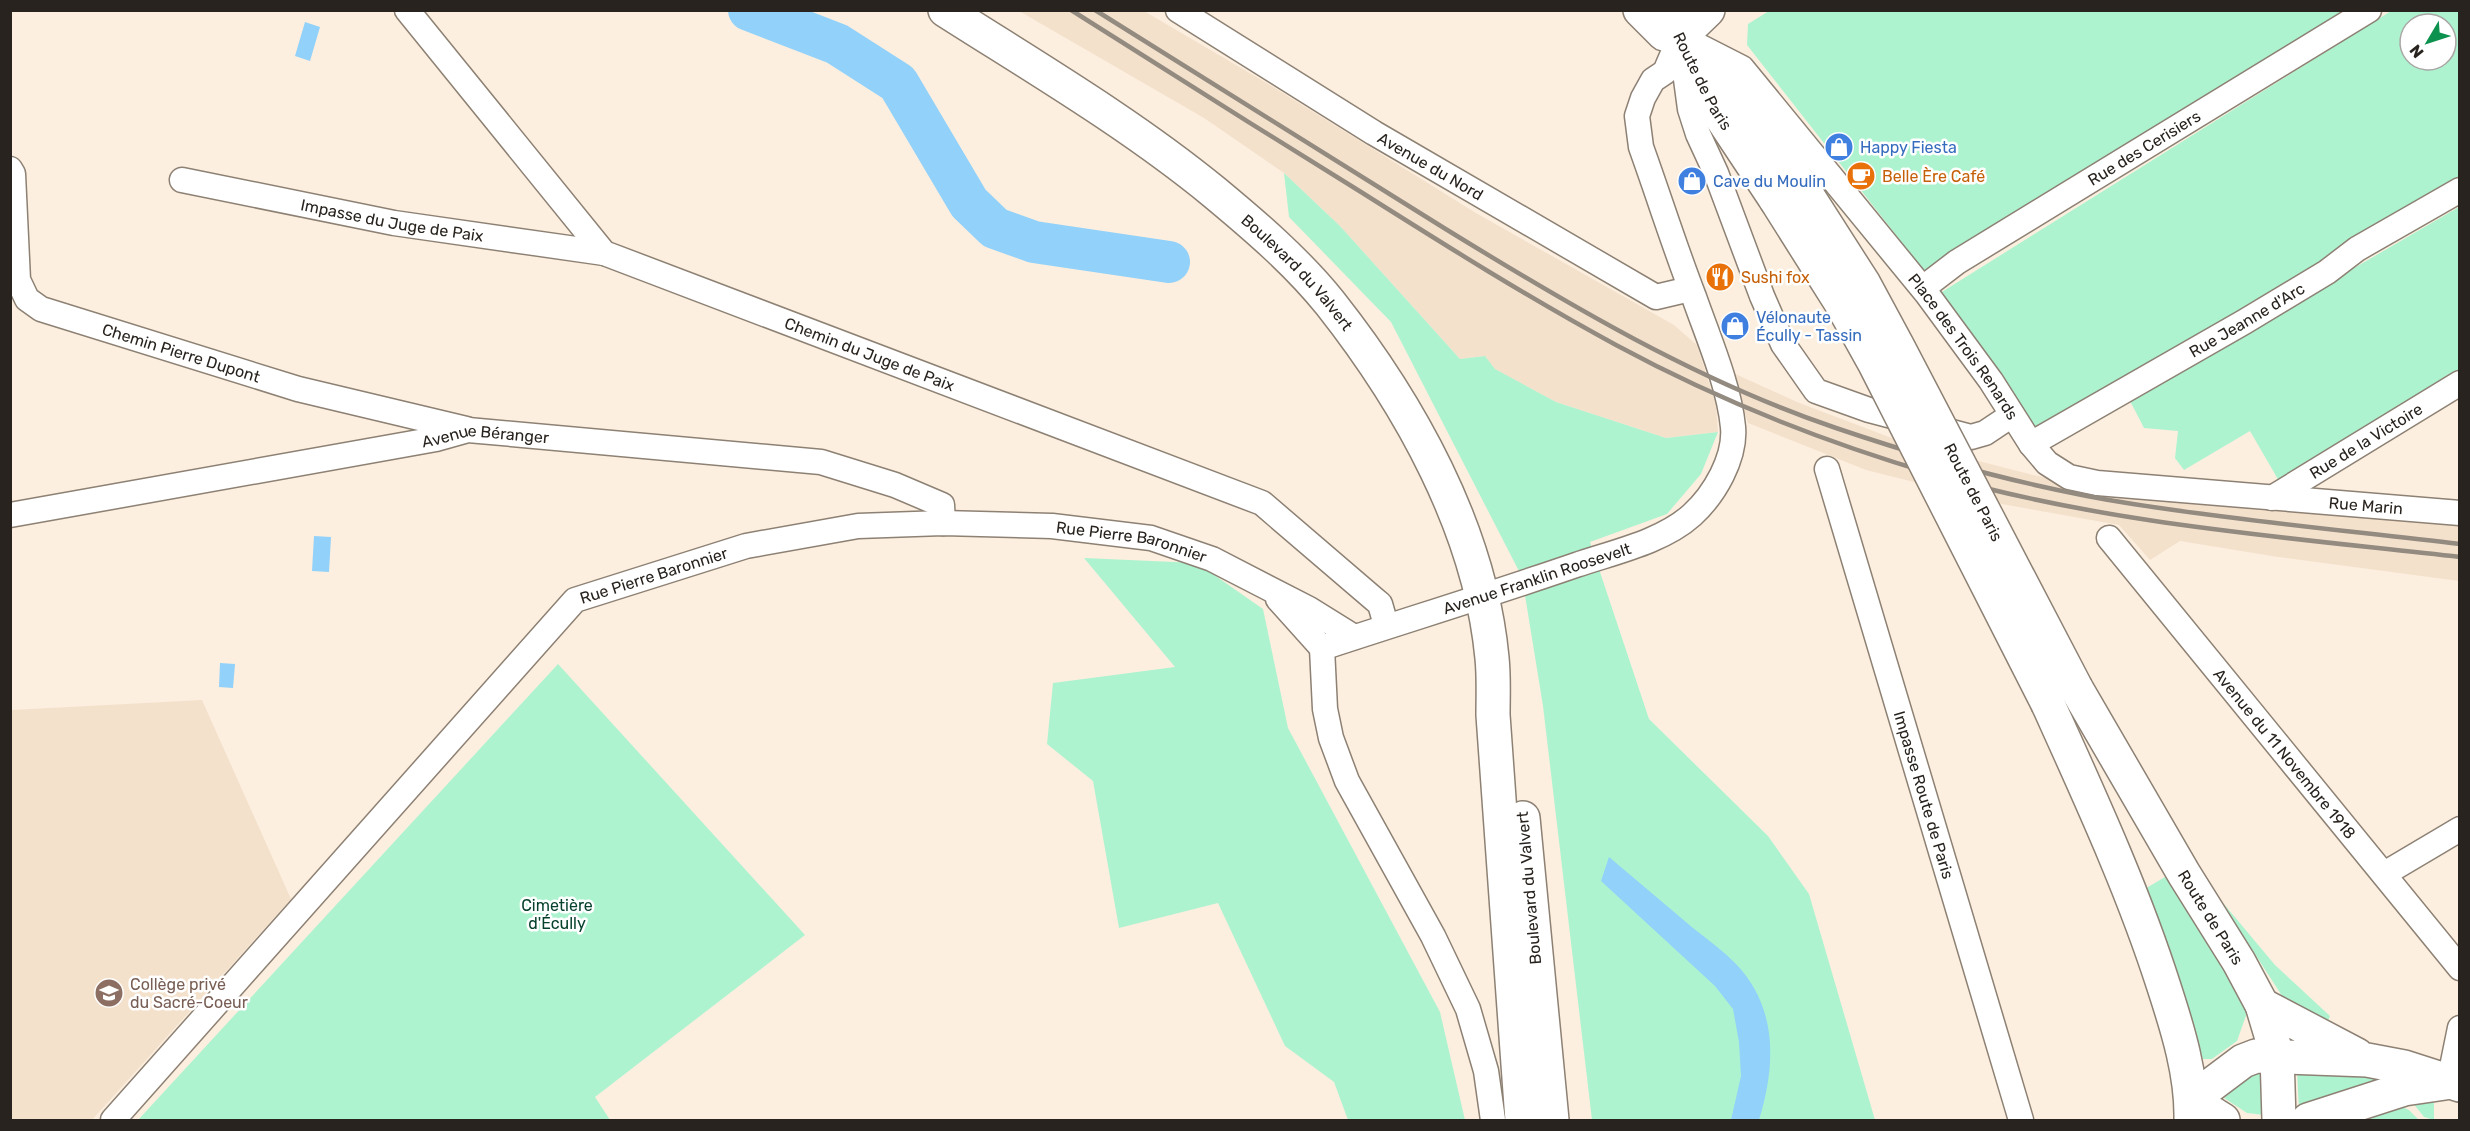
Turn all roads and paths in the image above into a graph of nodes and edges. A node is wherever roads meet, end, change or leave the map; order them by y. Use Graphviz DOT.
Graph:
graph roads {
  1 [pos="407,10"];
  2 [pos="945,10"];
  3 [pos="1178,10"];
  4 [pos="1640,10"];
  5 [pos="1708,10"];
  6 [pos="2370,10"];
  7 [pos="1213,18"];
  8 [pos="1676,24"];
  9 [pos="10,169"];
  10 [pos="182,180"];
  11 [pos="2460,190"];
  12 [pos="1788,192"];
  13 [pos="604,253"];
  14 [pos="1923,288"];
  15 [pos="1690,289"];
  16 [pos="2460,383"];
  17 [pos="2012,415"];
  18 [pos="468,430"];
  19 [pos="2031,444"];
  20 [pos="1827,469"];
  21 [pos="2272,498"];
  22 [pos="2460,513"];
  23 [pos="10,515"];
  24 [pos="943,523"];
  25 [pos="2109,538"];
  26 [pos="1271,590"];
  27 [pos="1481,597"];
  28 [pos="1386,625"];
  29 [pos="1354,637"];
  30 [pos="1322,648"];
  31 [pos="2460,829"];
  32 [pos="2384,874"];
  33 [pos="2460,968"];
  34 [pos="2262,1005"];
  35 [pos="2460,1028"];
  36 [pos="2277,1055"];
  37 [pos="2367,1060"];
  38 [pos="2454,1084"];
  39 [pos="2191,1110"];
  40 [pos="1523,1119"];
  41 [pos="113,1120"];
  42 [pos="2021,1120"];
  43 [pos="2223,1120"];
  44 [pos="2279,1120"];
  45 [pos="2308,1120"];
  1 -- 13 [label="street"];
  2 -- 27 [label="main road, Boulevard du Valvert"];
  3 -- 7 [label="street, Avenue du Nord"];
  4 -- 8 [label="main road"];
  5 -- 8 [label="main road"];
  6 -- 14 [label="street, Rue des Cerisiers"];
  7 -- 15 [label="street, Avenue du Nord"];
  8 -- 12 [label="main road, Route de Paris"];
  8 -- 14 [label="street, Place des Trois Renards"];
  8 -- 15 [label="street, Avenue Franklin Roosevelt"];
  8 -- 17 [label="street, Place des Trois Renards"];
  9 -- 18 [label="street, Chemin Pierre Dupont"];
  10 -- 13 [label="street, Impasse du Juge de Paix"];
  11 -- 19 [label="street, Rue Jeanne d'Arc"];
  12 -- 34 [label="main road, Route de Paris, bridge"];
  12 -- 39 [label="main road, Route de Paris, bridge"];
  13 -- 28 [label="street, Chemin du Juge de Paix"];
  14 -- 17 [label="street, Place des Trois Renards"];
  15 -- 27 [label="street, Avenue Franklin Roosevelt"];
  16 -- 21 [label="street, Rue de la Victoire"];
  17 -- 19 [label="street"];
  18 -- 23 [label="street, Avenue Béranger"];
  18 -- 24 [label="street, Avenue Béranger"];
  19 -- 21 [label="street, Rue Marin"];
  20 -- 42 [label="street, Impasse Route de Paris"];
  21 -- 22 [label="street, Rue Marin"];
  24 -- 26 [label="street, Rue Pierre Baronnier"];
  24 -- 41 [label="street, Rue Pierre Baronnier"];
  25 -- 32 [label="street, Avenue du 11 Novembre 1918"];
  26 -- 29 [label="street, Rue Pierre Baronnier"];
  26 -- 30 [label="street, Rue Pierre Baronnier"];
  27 -- 28 [label="street, Avenue Franklin Roosevelt"];
  27 -- 40 [label="main road, Boulevard du Valvert"];
  28 -- 29 [label="street, Avenue Franklin Roosevelt"];
  29 -- 30 [label="street, Avenue Franklin Roosevelt"];
  30 -- 40 [label="street"];
  31 -- 32 [label="street"];
  32 -- 33 [label="street, Avenue du 11 Novembre 1918"];
  34 -- 36 [label="main road, Route de Paris"];
  34 -- 37 [label="main road"];
  35 -- 38 [label="street"];
  36 -- 37 [label="main road"];
  36 -- 39 [label="main road"];
  36 -- 44 [label="main road, Route de Paris"];
  37 -- 38 [label="main road"];
  38 -- 45 [label="main road"];
  39 -- 43 [label="main road"];
}
